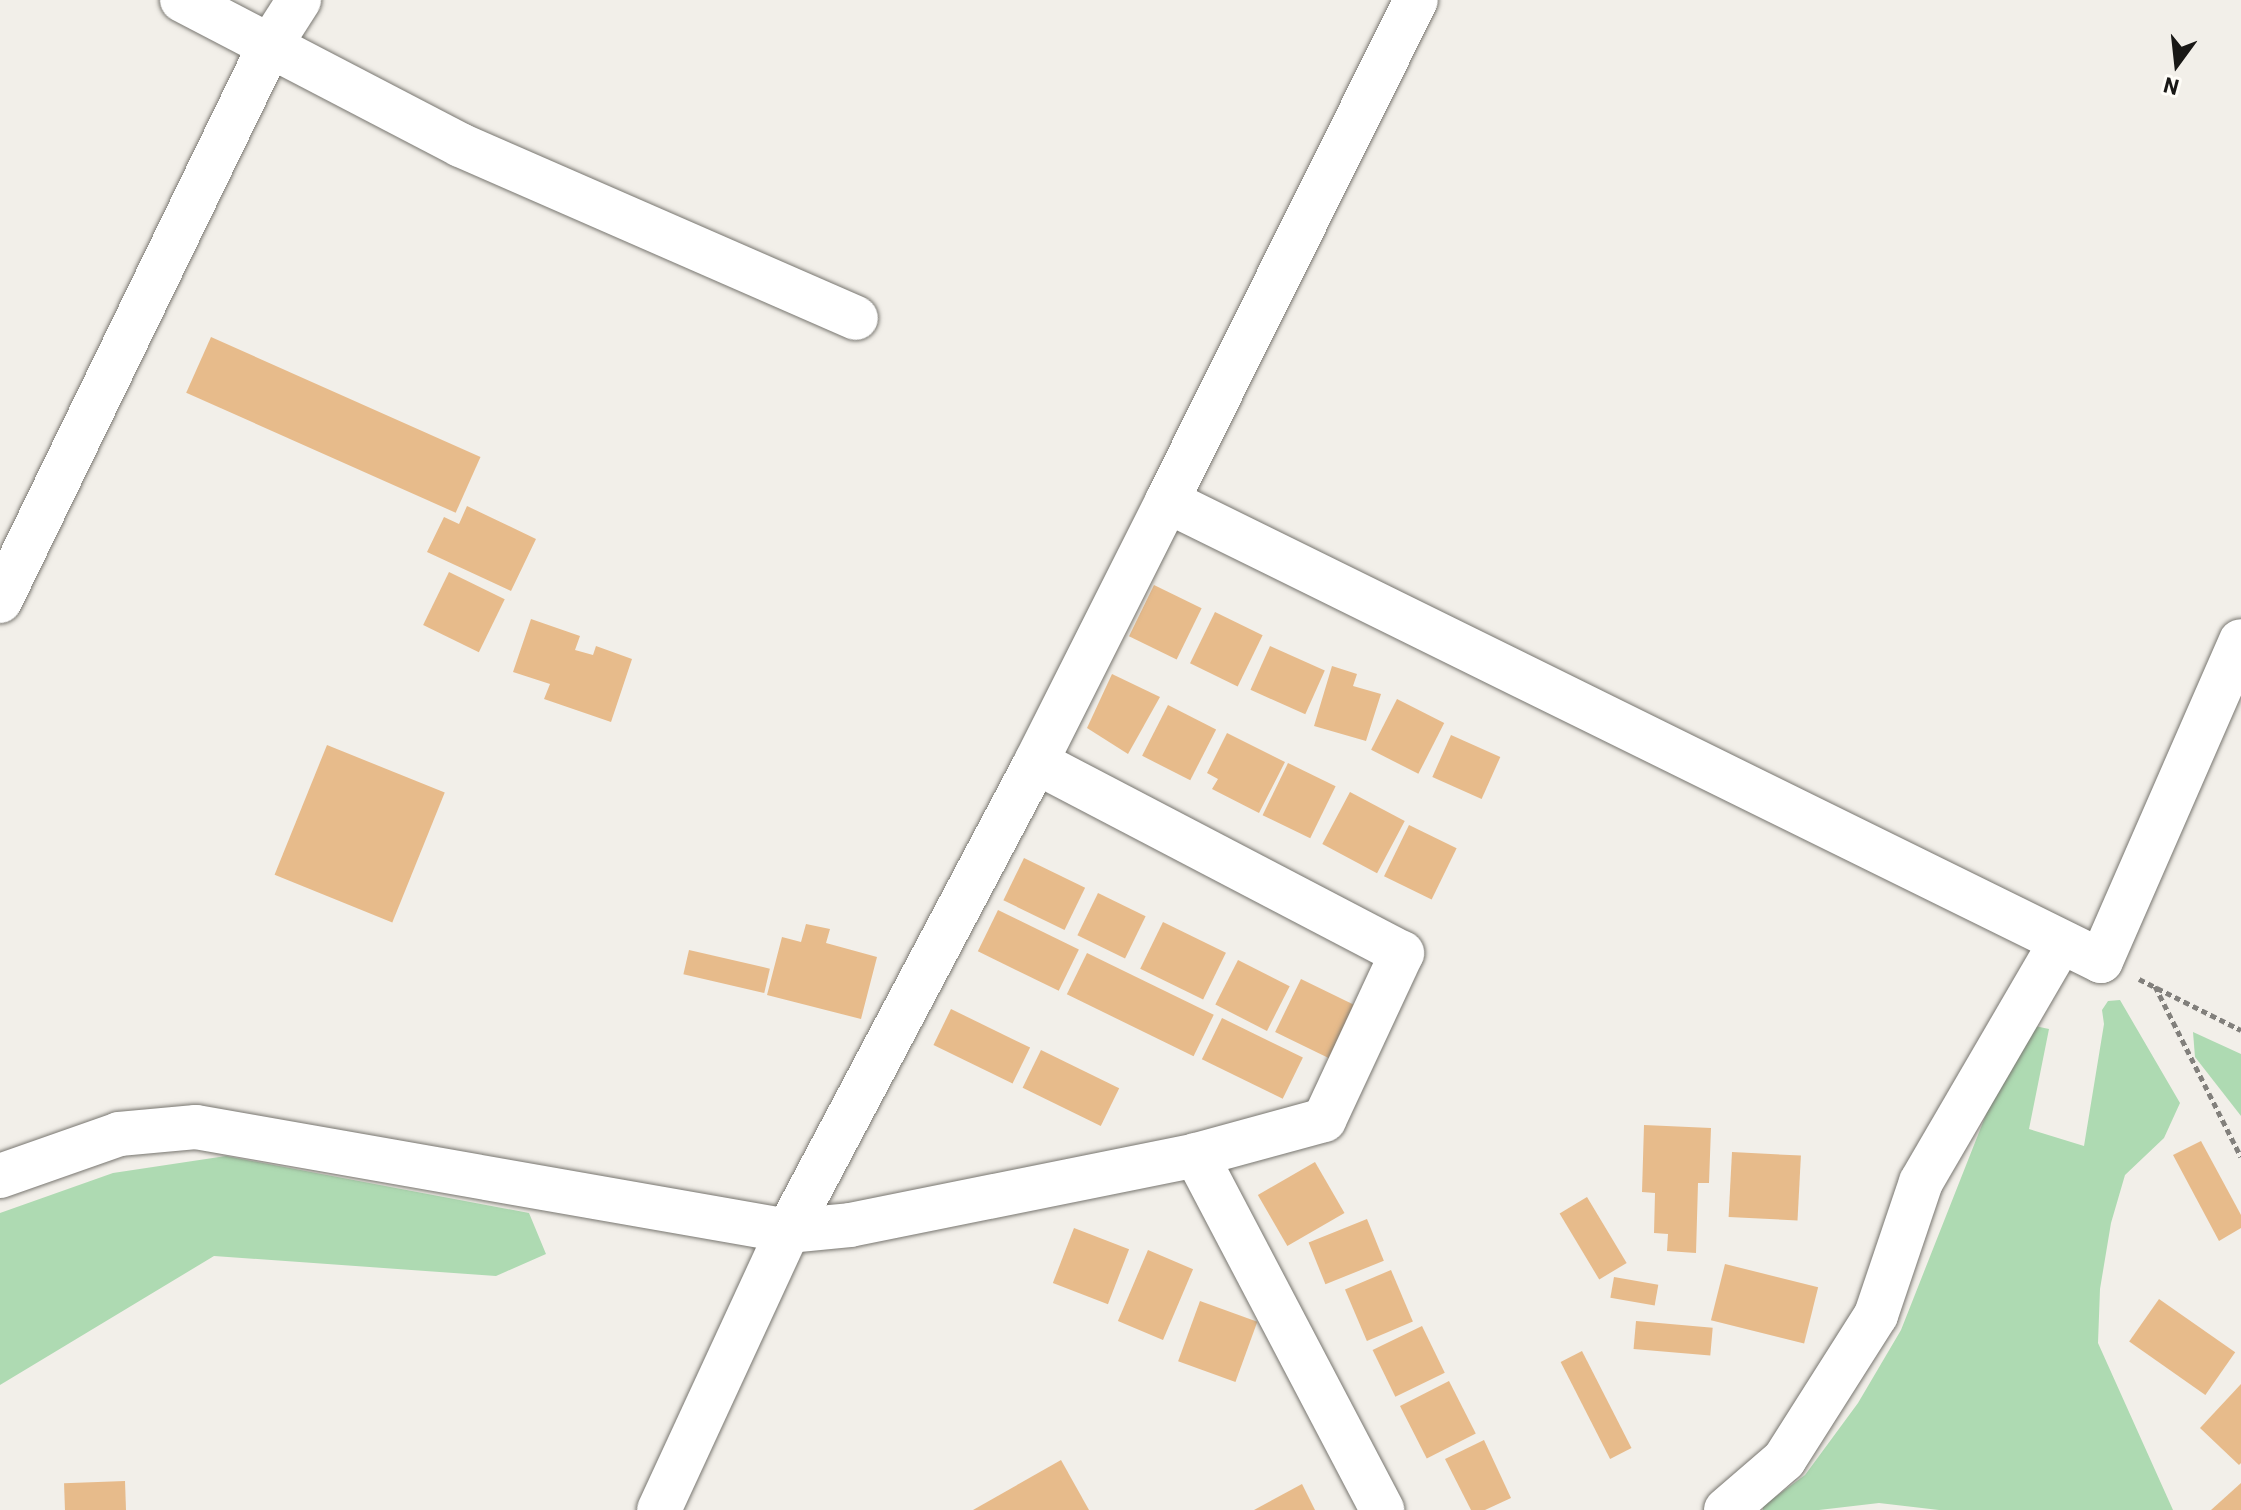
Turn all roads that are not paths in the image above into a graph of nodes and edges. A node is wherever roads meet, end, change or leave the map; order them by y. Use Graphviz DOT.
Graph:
graph roads {
  1 [pos="182,0"];
  2 [pos="299,0"];
  3 [pos="1416,0"];
  4 [pos="269,47"];
  5 [pos="856,318"];
  6 [pos="1167,501"];
  7 [pos="0,601"];
  8 [pos="2241,641"];
  9 [pos="1036,762"];
  10 [pos="2060,943"];
  11 [pos="1196,1155"];
  12 [pos="0,1176"];
  13 [pos="788,1231"];
  14 [pos="659,1510"];
  15 [pos="1382,1510"];
  16 [pos="1726,1510"];
  1 -- 4 [label="street"];
  2 -- 4 [label="street"];
  3 -- 6 [label="street"];
  4 -- 5 [label="street"];
  4 -- 7 [label="street"];
  6 -- 9 [label="street"];
  6 -- 10 [label="street"];
  8 -- 10 [label="street"];
  9 -- 11 [label="street"];
  9 -- 13 [label="street"];
  10 -- 16 [label="street"];
  11 -- 13 [label="street"];
  11 -- 15 [label="street"];
  12 -- 13 [label="street"];
  13 -- 14 [label="street"];
}
